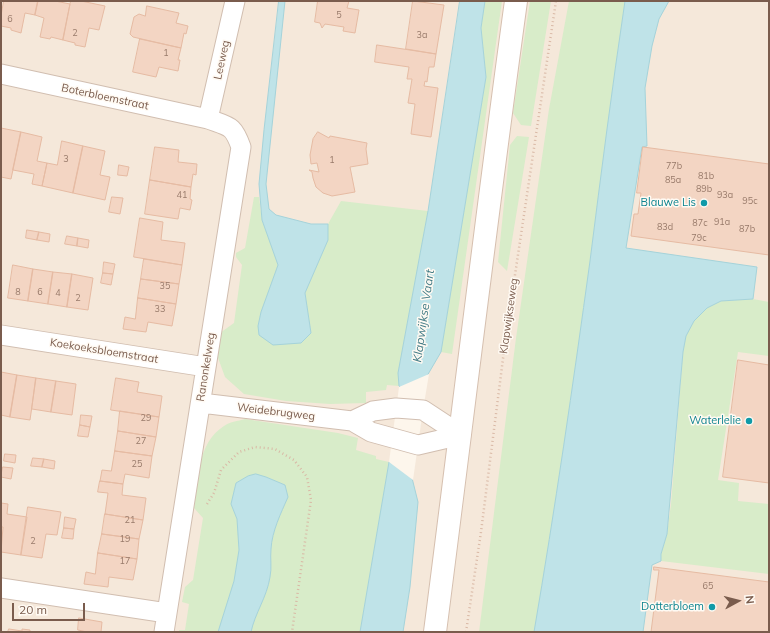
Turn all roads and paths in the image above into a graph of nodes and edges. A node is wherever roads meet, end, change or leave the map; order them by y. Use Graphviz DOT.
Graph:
graph roads {
  1 [pos="235,1"];
  2 [pos="516,1"];
  3 [pos="556,1"];
  4 [pos="1,74"];
  5 [pos="208,119"];
  6 [pos="1,335"];
  7 [pos="206,368"];
  8 [pos="201,403"];
  9 [pos="352,421"];
  10 [pos="461,435"];
  11 [pos="184,504"];
  12 [pos="1,588"];
  13 [pos="167,613"];
  14 [pos="164,632"];
  15 [pos="292,632"];
  16 [pos="435,632"];
  17 [pos="466,632"];
  1 -- 5 [label="street, Leeweg"];
  2 -- 10 [label="main road"];
  3 -- 17 [label="path, Klapwijkseweg"];
  4 -- 5 [label="street, Boterbloemstraat"];
  5 -- 7 [label="street, Ranonkelweg"];
  6 -- 7 [label="street, Koekoeksbloemstraat"];
  7 -- 8 [label="street, Ranonkelweg"];
  8 -- 9 [label="street, Weidebrugweg"];
  8 -- 11 [label="street, Ranonkelweg"];
  9 -- 10 [label="street, Weidebrugweg"];
  9 -- 10 [label="street"];
  10 -- 16 [label="main road"];
  11 -- 13 [label="street, Ranonkelweg"];
  11 -- 15 [label="path"];
  12 -- 13 [label="street"];
  13 -- 14 [label="street, Ranonkelweg"];
}
